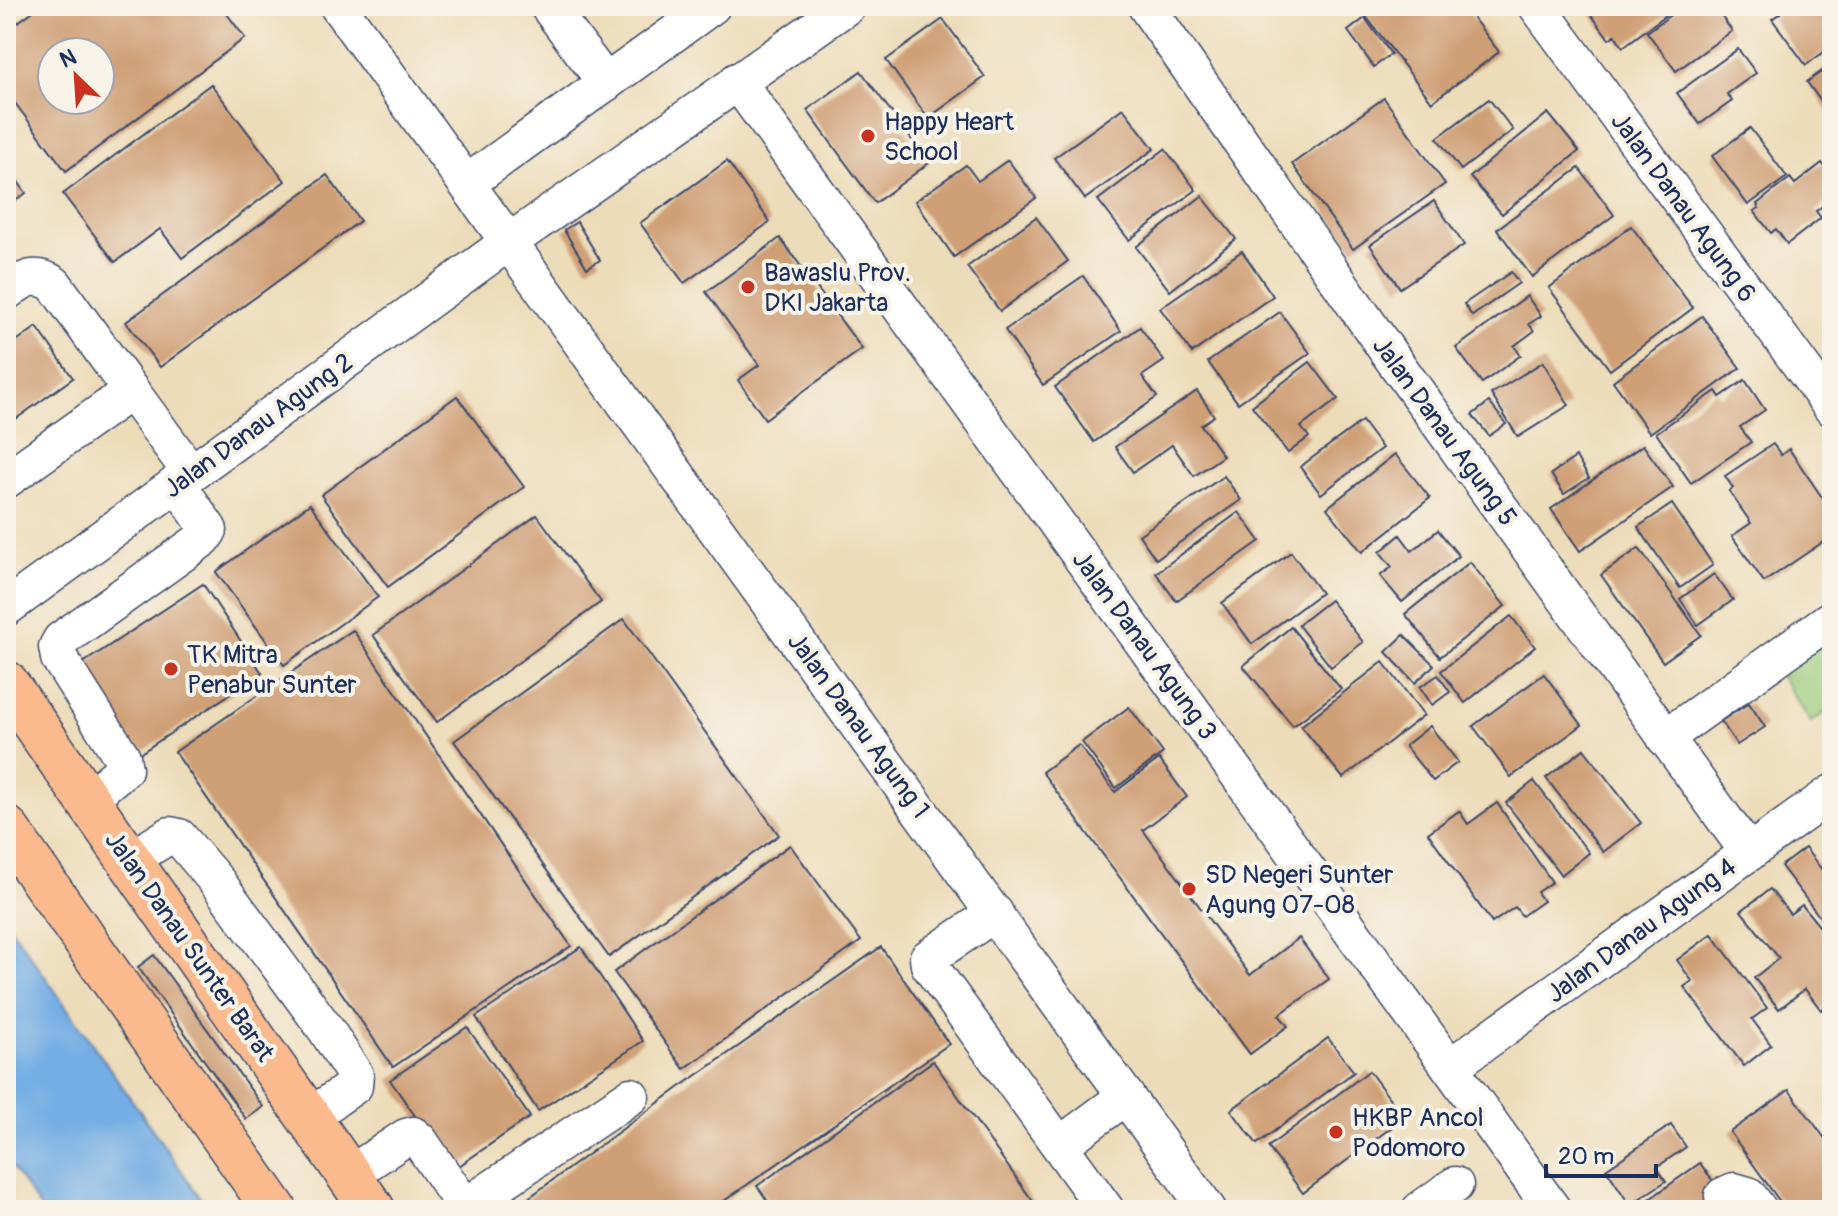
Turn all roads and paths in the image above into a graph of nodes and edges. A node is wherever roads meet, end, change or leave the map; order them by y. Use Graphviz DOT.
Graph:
graph roads {
  1 [pos="338,6"];
  2 [pos="548,6"];
  3 [pos="712,6"];
  4 [pos="847,6"];
  5 [pos="1146,6"];
  6 [pos="1537,6"];
  7 [pos="737,81"];
  8 [pos="606,83"];
  9 [pos="467,183"];
  10 [pos="509,242"];
  11 [pos="6,292"];
  12 [pos="131,391"];
  13 [pos="1832,408"];
  14 [pos="184,478"];
  15 [pos="6,480"];
  16 [pos="6,608"];
  17 [pos="1832,618"];
  18 [pos="6,683"];
  19 [pos="1665,738"];
  20 [pos="1832,793"];
  21 [pos="88,799"];
  22 [pos="6,828"];
  23 [pos="1749,853"];
  24 [pos="130,860"];
  25 [pos="995,913"];
  26 [pos="1450,1067"];
  27 [pos="631,1096"];
  28 [pos="1126,1096"];
  29 [pos="309,1117"];
  30 [pos="1060,1145"];
  31 [pos="349,1175"];
  32 [pos="1455,1185"];
  33 [pos="1723,1196"];
  34 [pos="463,1208"];
  35 [pos="275,1210"];
  36 [pos="373,1210"];
  37 [pos="1106,1210"];
  38 [pos="1208,1210"];
  39 [pos="1420,1210"];
  40 [pos="1553,1210"];
  41 [pos="1759,1210"];
  1 -- 9 [label="street"];
  2 -- 8 [label="street"];
  3 -- 8 [label="street"];
  4 -- 7 [label="street, Jalan Danau Agung 2"];
  5 -- 19 [label="street, Jalan Danau Agung 5"];
  6 -- 13 [label="street, Jalan Danau Agung 6"];
  7 -- 10 [label="street, Jalan Danau Agung 2"];
  7 -- 26 [label="street, Jalan Danau Agung 3"];
  8 -- 9 [label="street"];
  9 -- 10 [label="street"];
  10 -- 14 [label="street, Jalan Danau Agung 2"];
  10 -- 25 [label="street, Jalan Danau Agung 1"];
  11 -- 12 [label="street"];
  12 -- 14 [label="street"];
  12 -- 15 [label="street"];
  14 -- 16 [label="street, Jalan Danau Agung 2"];
  14 -- 21 [label="street"];
  17 -- 19 [label="street"];
  18 -- 21 [label="main road, Jalan Danau Sunter Barat"];
  19 -- 23 [label="street, Jalan Danau Agung 5"];
  20 -- 23 [label="street, Jalan Danau Agung 4"];
  21 -- 24 [label="main road, Jalan Danau Sunter Barat"];
  22 -- 35 [label="main road"];
  23 -- 26 [label="street, Jalan Danau Agung 4"];
  24 -- 29 [label="main road, Jalan Danau Sunter Barat"];
  24 -- 29 [label="street"];
  25 -- 28 [label="street, Jalan Danau Agung 1"];
  25 -- 30 [label="street"];
  26 -- 40 [label="street, Jalan Danau Agung 3"];
  27 -- 34 [label="street"];
  28 -- 30 [label="street"];
  28 -- 38 [label="street, Jalan Danau Agung 1"];
  29 -- 31 [label="main road, Jalan Danau Sunter Barat"];
  30 -- 37 [label="street"];
  31 -- 34 [label="street"];
  31 -- 36 [label="main road, Jalan Danau Sunter Barat"];
  32 -- 39 [label="street"];
  33 -- 41 [label="street"];
}
